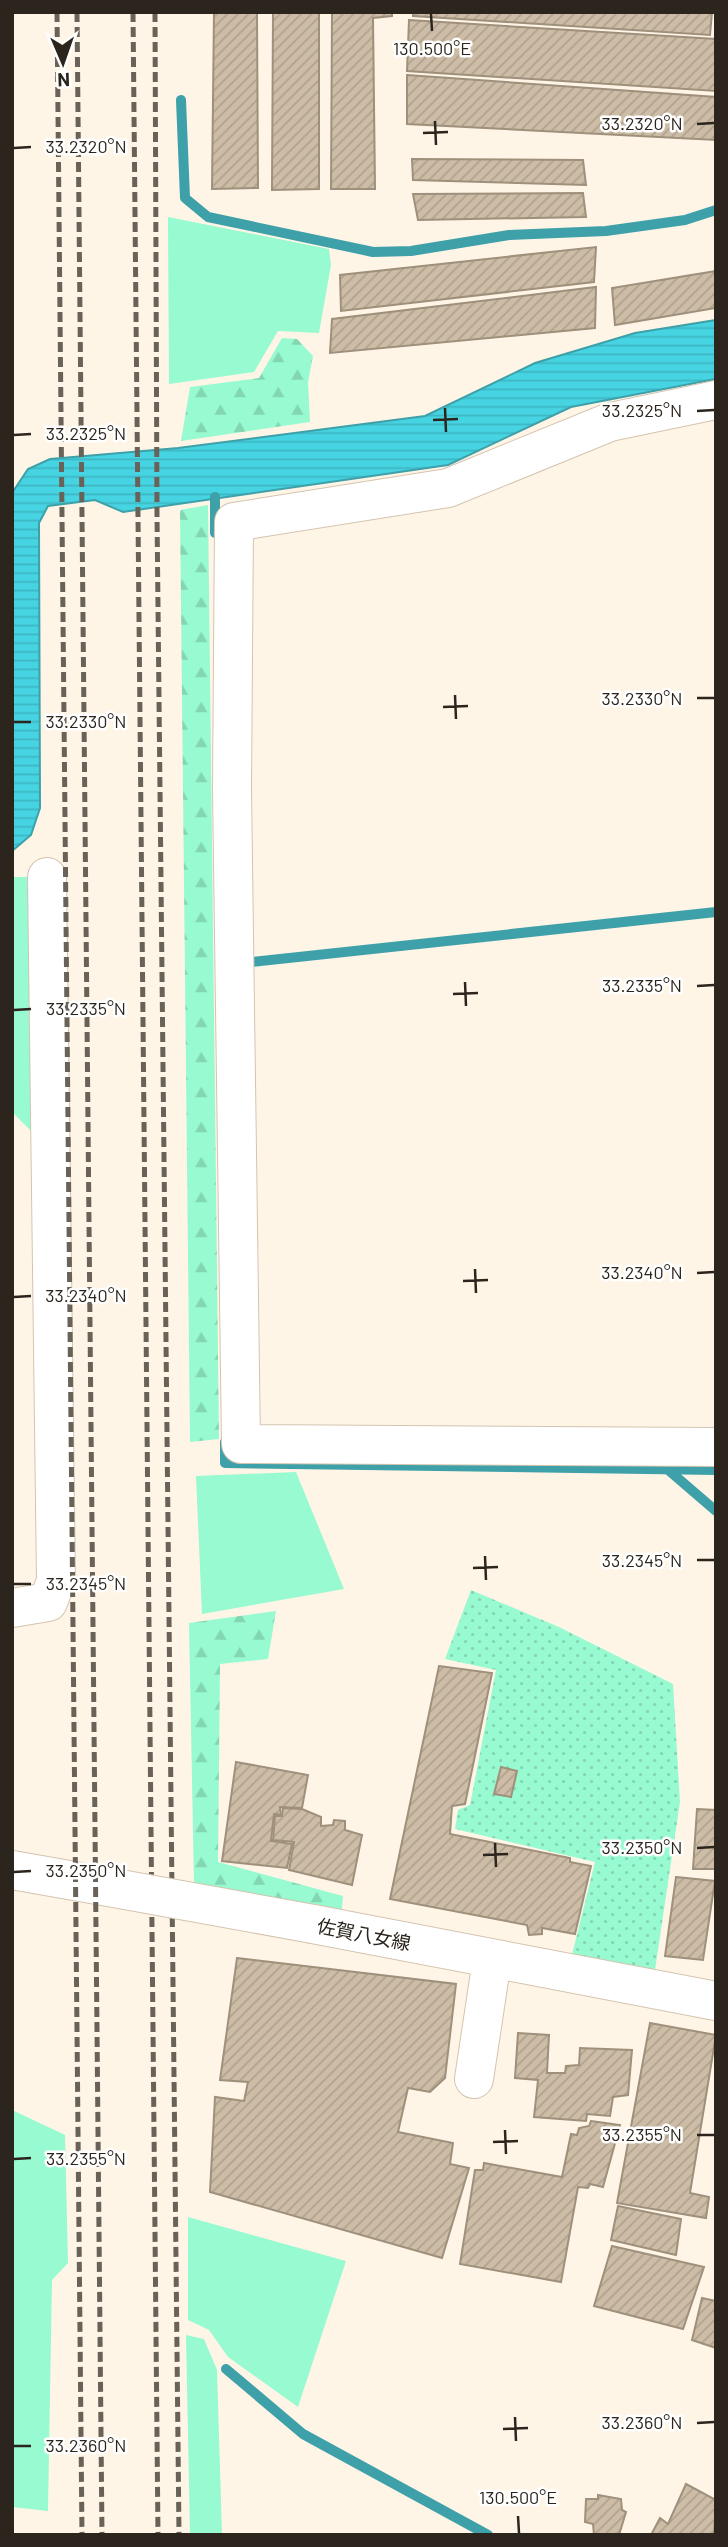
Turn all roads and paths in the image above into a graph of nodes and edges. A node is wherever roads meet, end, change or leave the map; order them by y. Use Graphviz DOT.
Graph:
graph roads {
  1 [pos="716,400"];
  2 [pos="47,877"];
  3 [pos="716,1447"];
  4 [pos="12,1608"];
  5 [pos="12,1870"];
  6 [pos="492,1959"];
  7 [pos="716,2001"];
  8 [pos="474,2079"];
  1 -- 3 [label="street"];
  2 -- 4 [label="street"];
  5 -- 6 [label="street, 佐賀八女線, bridge"];
  6 -- 7 [label="street, 佐賀八女線"];
  6 -- 8 [label="street"];
}
